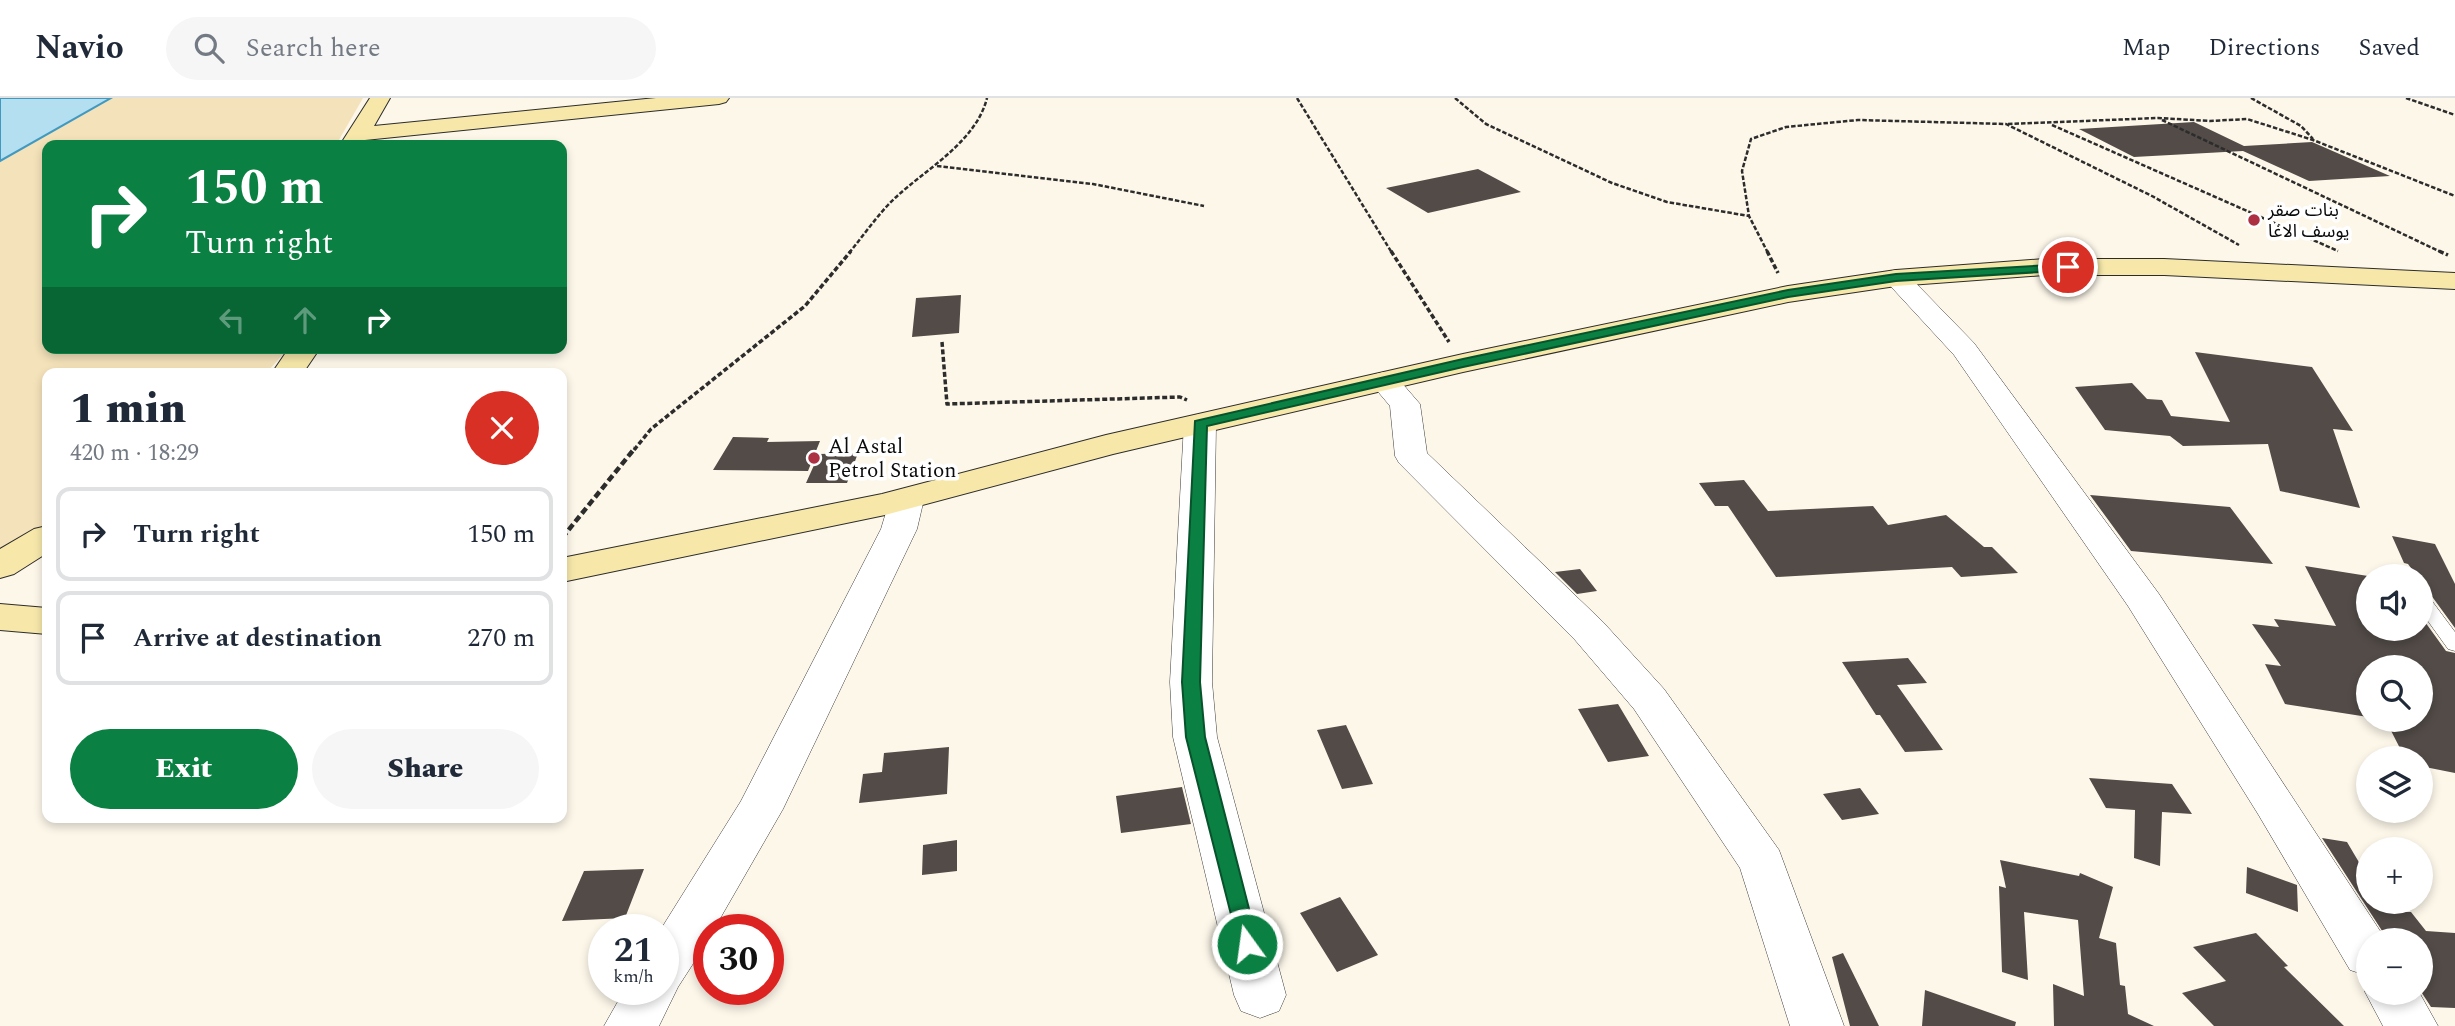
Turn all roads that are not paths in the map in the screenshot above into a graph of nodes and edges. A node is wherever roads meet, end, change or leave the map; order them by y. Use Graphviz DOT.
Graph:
graph roads {
  1 [pos="380,98"];
  2 [pos="719,98"];
  3 [pos="354,140"];
  4 [pos="1896,278"];
  5 [pos="2455,281"];
  6 [pos="1384,381"];
  7 [pos="1213,421"];
  8 [pos="907,499"];
  9 [pos="42,540"];
  10 [pos="0,566"];
  11 [pos="567,569"];
  12 [pos="2433,615"];
  13 [pos="0,617"];
  14 [pos="42,621"];
  15 [pos="2455,645"];
  16 [pos="2356,935"];
  17 [pos="679,944"];
  18 [pos="1260,995"];
  19 [pos="643,1005"];
  20 [pos="2399,1005"];
  21 [pos="631,1026"];
  22 [pos="1817,1026"];
  23 [pos="2412,1026"];
  1 -- 3 [label="street"];
  2 -- 3 [label="street"];
  4 -- 5 [label="street"];
  4 -- 6 [label="street"];
  4 -- 16 [label="street"];
  6 -- 7 [label="street"];
  6 -- 22 [label="street"];
  7 -- 8 [label="street"];
  7 -- 18 [label="street"];
  8 -- 11 [label="street"];
  8 -- 17 [label="street"];
  9 -- 10 [label="street"];
  12 -- 15 [label="lane"];
  13 -- 14 [label="street"];
  19 -- 21 [label="street"];
  20 -- 23 [label="street"];
}
